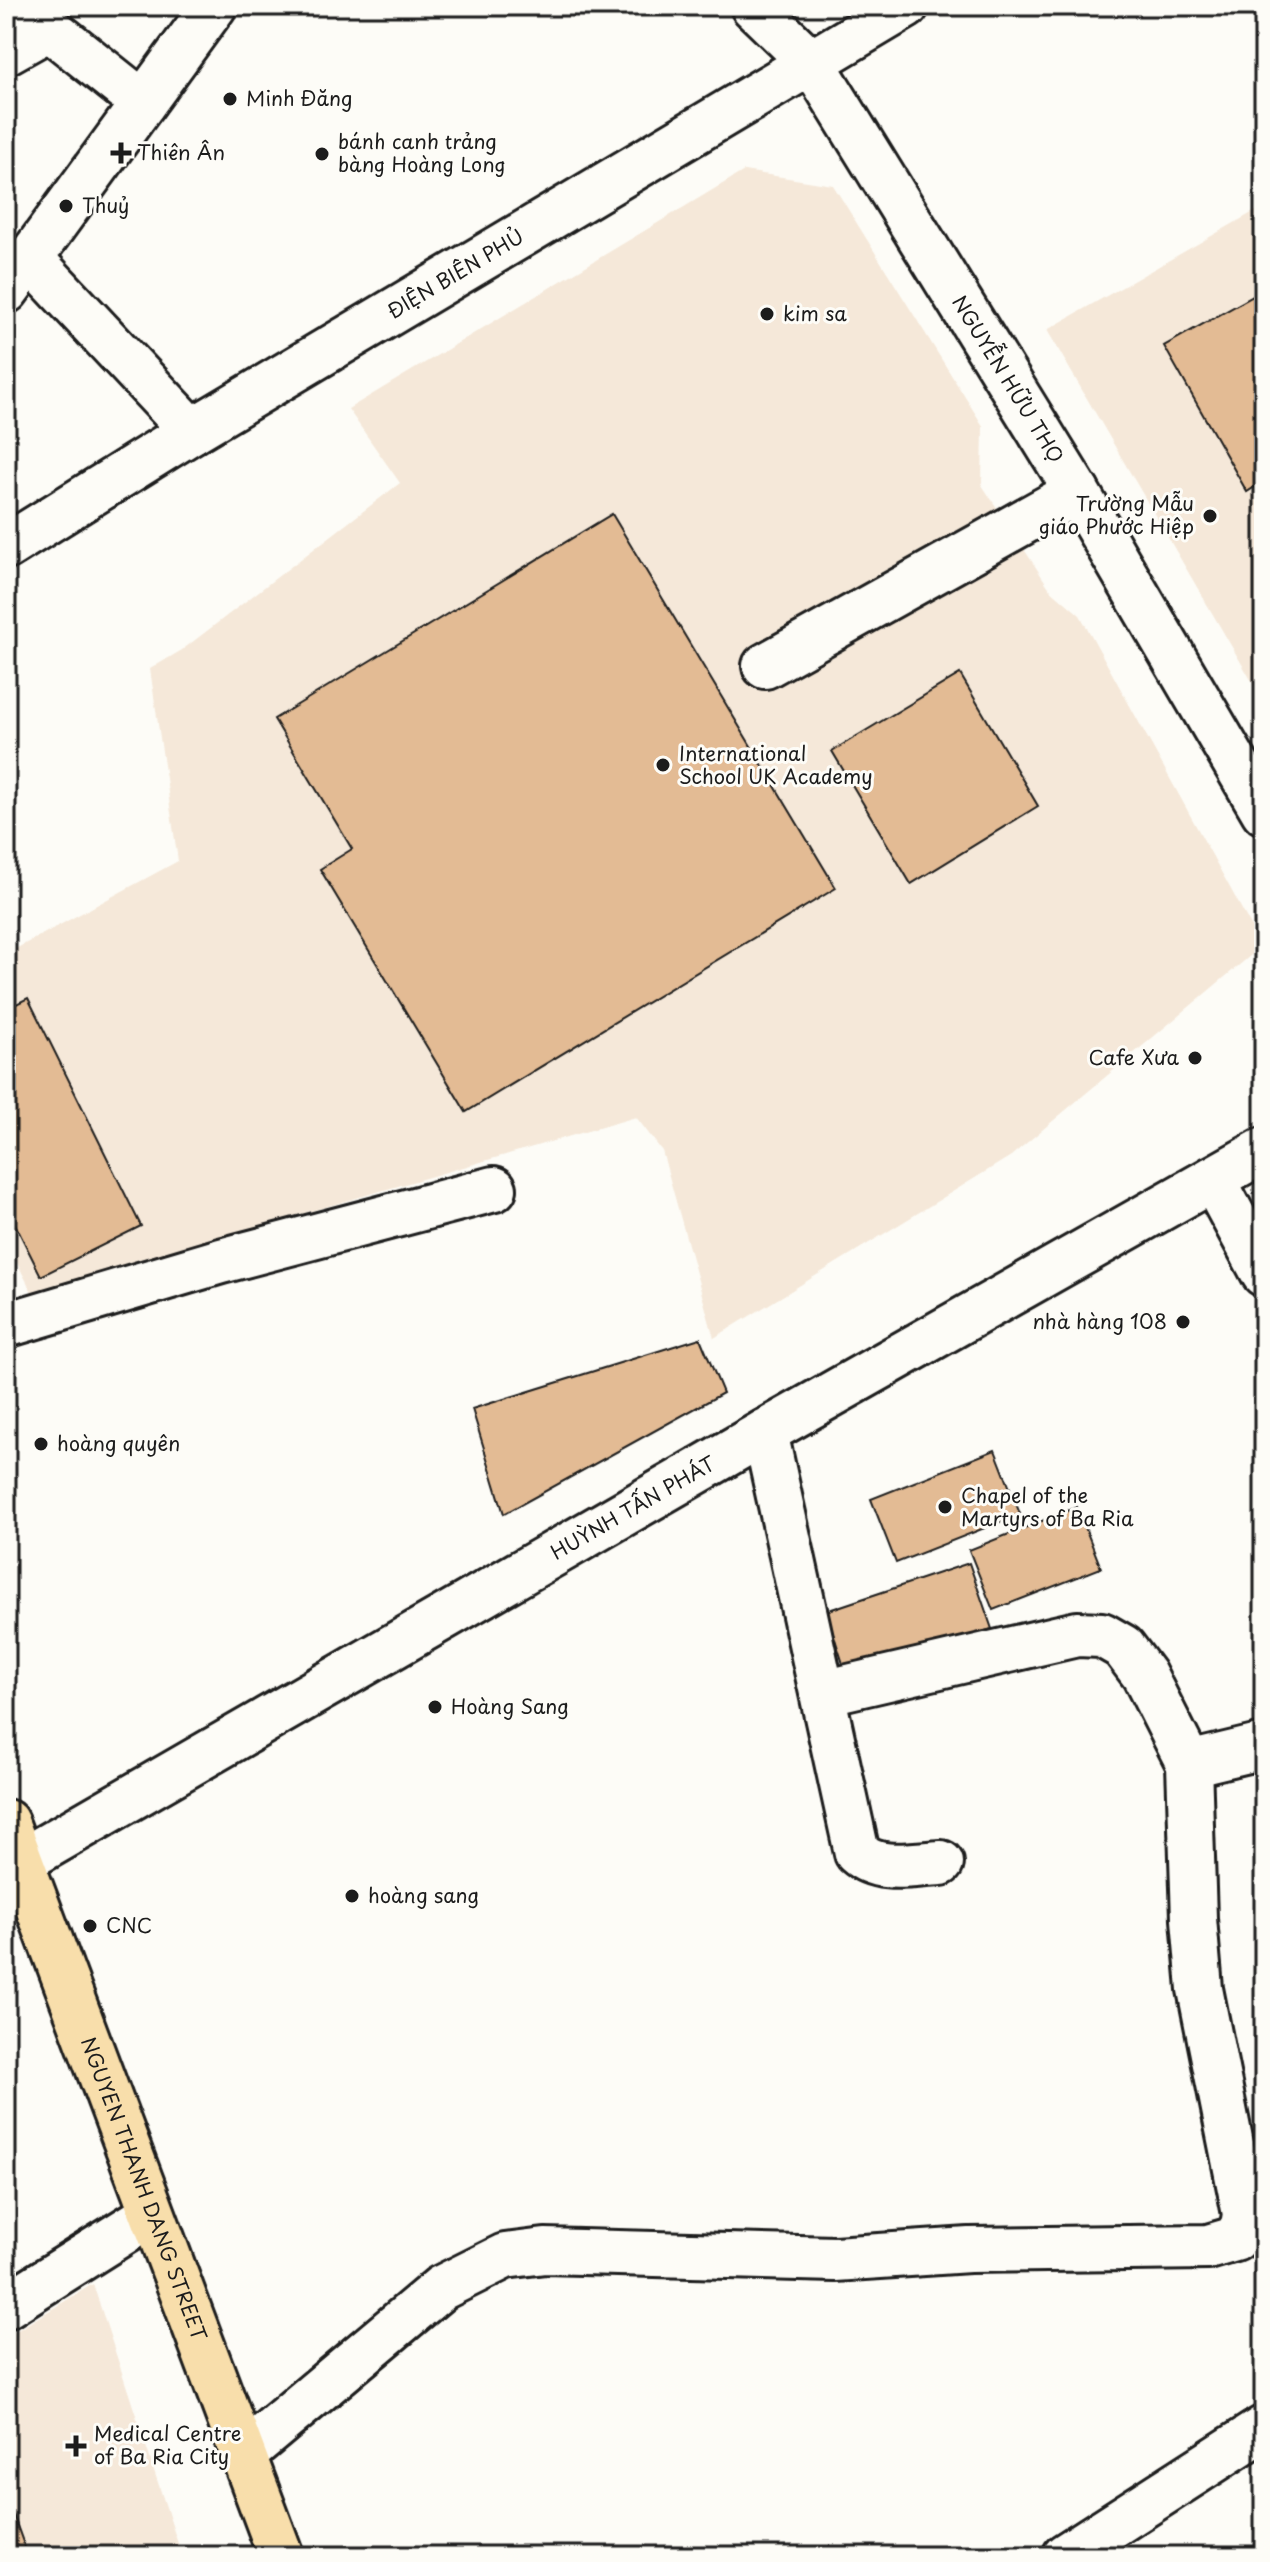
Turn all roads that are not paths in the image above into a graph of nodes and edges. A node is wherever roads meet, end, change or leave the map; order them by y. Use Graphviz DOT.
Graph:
graph roads {
  1 [pos="214,6"];
  2 [pos="753,6"];
  3 [pos="906,6"];
  4 [pos="40,17"];
  5 [pos="6,52"];
  6 [pos="813,64"];
  7 [pos="143,103"];
  8 [pos="18,274"];
  9 [pos="192,431"];
  10 [pos="1077,492"];
  11 [pos="6,547"];
  12 [pos="765,666"];
  13 [pos="1264,812"];
  14 [pos="1264,1150"];
  15 [pos="1213,1179"];
  16 [pos="494,1189"];
  17 [pos="1264,1274"];
  18 [pos="6,1325"];
  19 [pos="765,1432"];
  20 [pos="823,1693"];
  21 [pos="1264,1746"];
  22 [pos="1189,1764"];
  23 [pos="11,1851"];
  24 [pos="941,1863"];
  25 [pos="152,2214"];
  26 [pos="6,2306"];
  27 [pos="1264,2428"];
  28 [pos="242,2455"];
  29 [pos="281,2556"];
  30 [pos="1065,2556"];
  1 -- 7 [label="street"];
  2 -- 6 [label="street, NGUYỄN HỮU THỌ"];
  3 -- 6 [label="street, ĐIỆN BIÊN PHỦ"];
  4 -- 5 [label="street"];
  4 -- 7 [label="street"];
  6 -- 9 [label="street, ĐIỆN BIÊN PHỦ"];
  6 -- 10 [label="street, NGUYỄN HỮU THỌ"];
  7 -- 8 [label="street"];
  8 -- 9 [label="street"];
  9 -- 11 [label="street, ĐIỆN BIÊN PHỦ"];
  10 -- 12 [label="street"];
  10 -- 13 [label="street, NGUYỄN HỮU THỌ"];
  14 -- 15 [label="street, HUỲNH TẤN PHÁT"];
  15 -- 17 [label="street"];
  15 -- 19 [label="street, HUỲNH TẤN PHÁT"];
  16 -- 18 [label="street"];
  19 -- 20 [label="street"];
  19 -- 23 [label="street, HUỲNH TẤN PHÁT"];
  20 -- 22 [label="street"];
  20 -- 24 [label="street"];
  21 -- 22 [label="street"];
  22 -- 28 [label="street"];
  23 -- 25 [label="main road, NGUYEN THANH DANG STREET"];
  25 -- 26 [label="street"];
  25 -- 28 [label="main road, NGUYEN THANH DANG STREET"];
  27 -- 30 [label="street"];
  28 -- 29 [label="main road, NGUYEN THANH DANG STREET"];
}
